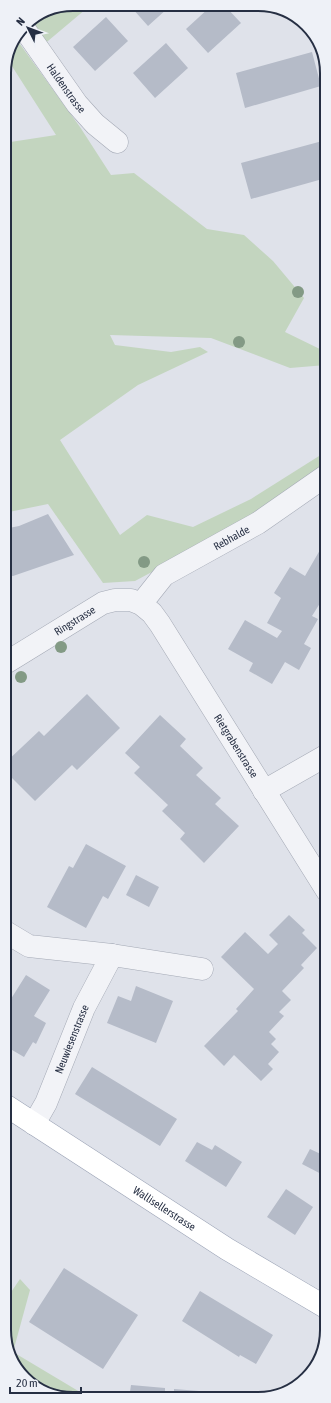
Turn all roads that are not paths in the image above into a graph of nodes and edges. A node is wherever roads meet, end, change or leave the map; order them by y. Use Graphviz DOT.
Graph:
graph roads {
  1 [pos="27,32"];
  2 [pos="117,142"];
  3 [pos="320,479"];
  4 [pos="141,604"];
  5 [pos="11,661"];
  6 [pos="320,759"];
  7 [pos="264,791"];
  8 [pos="320,880"];
  9 [pos="11,935"];
  10 [pos="112,955"];
  11 [pos="202,969"];
  12 [pos="11,1109"];
  13 [pos="34,1124"];
  14 [pos="320,1304"];
  1 -- 2 [label="street, Haldenstrasse"];
  3 -- 4 [label="street, Rebhalde"];
  4 -- 5 [label="street, Ringstrasse"];
  4 -- 7 [label="street, Rietgrabenstrasse"];
  6 -- 7 [label="street"];
  7 -- 8 [label="street, Rietgrabenstrasse"];
  9 -- 10 [label="street"];
  10 -- 11 [label="street"];
  10 -- 13 [label="street, Neuwiesenstrasse"];
  12 -- 13 [label="main road, Wallisellerstrasse"];
  13 -- 14 [label="main road, Wallisellerstrasse"];
}
